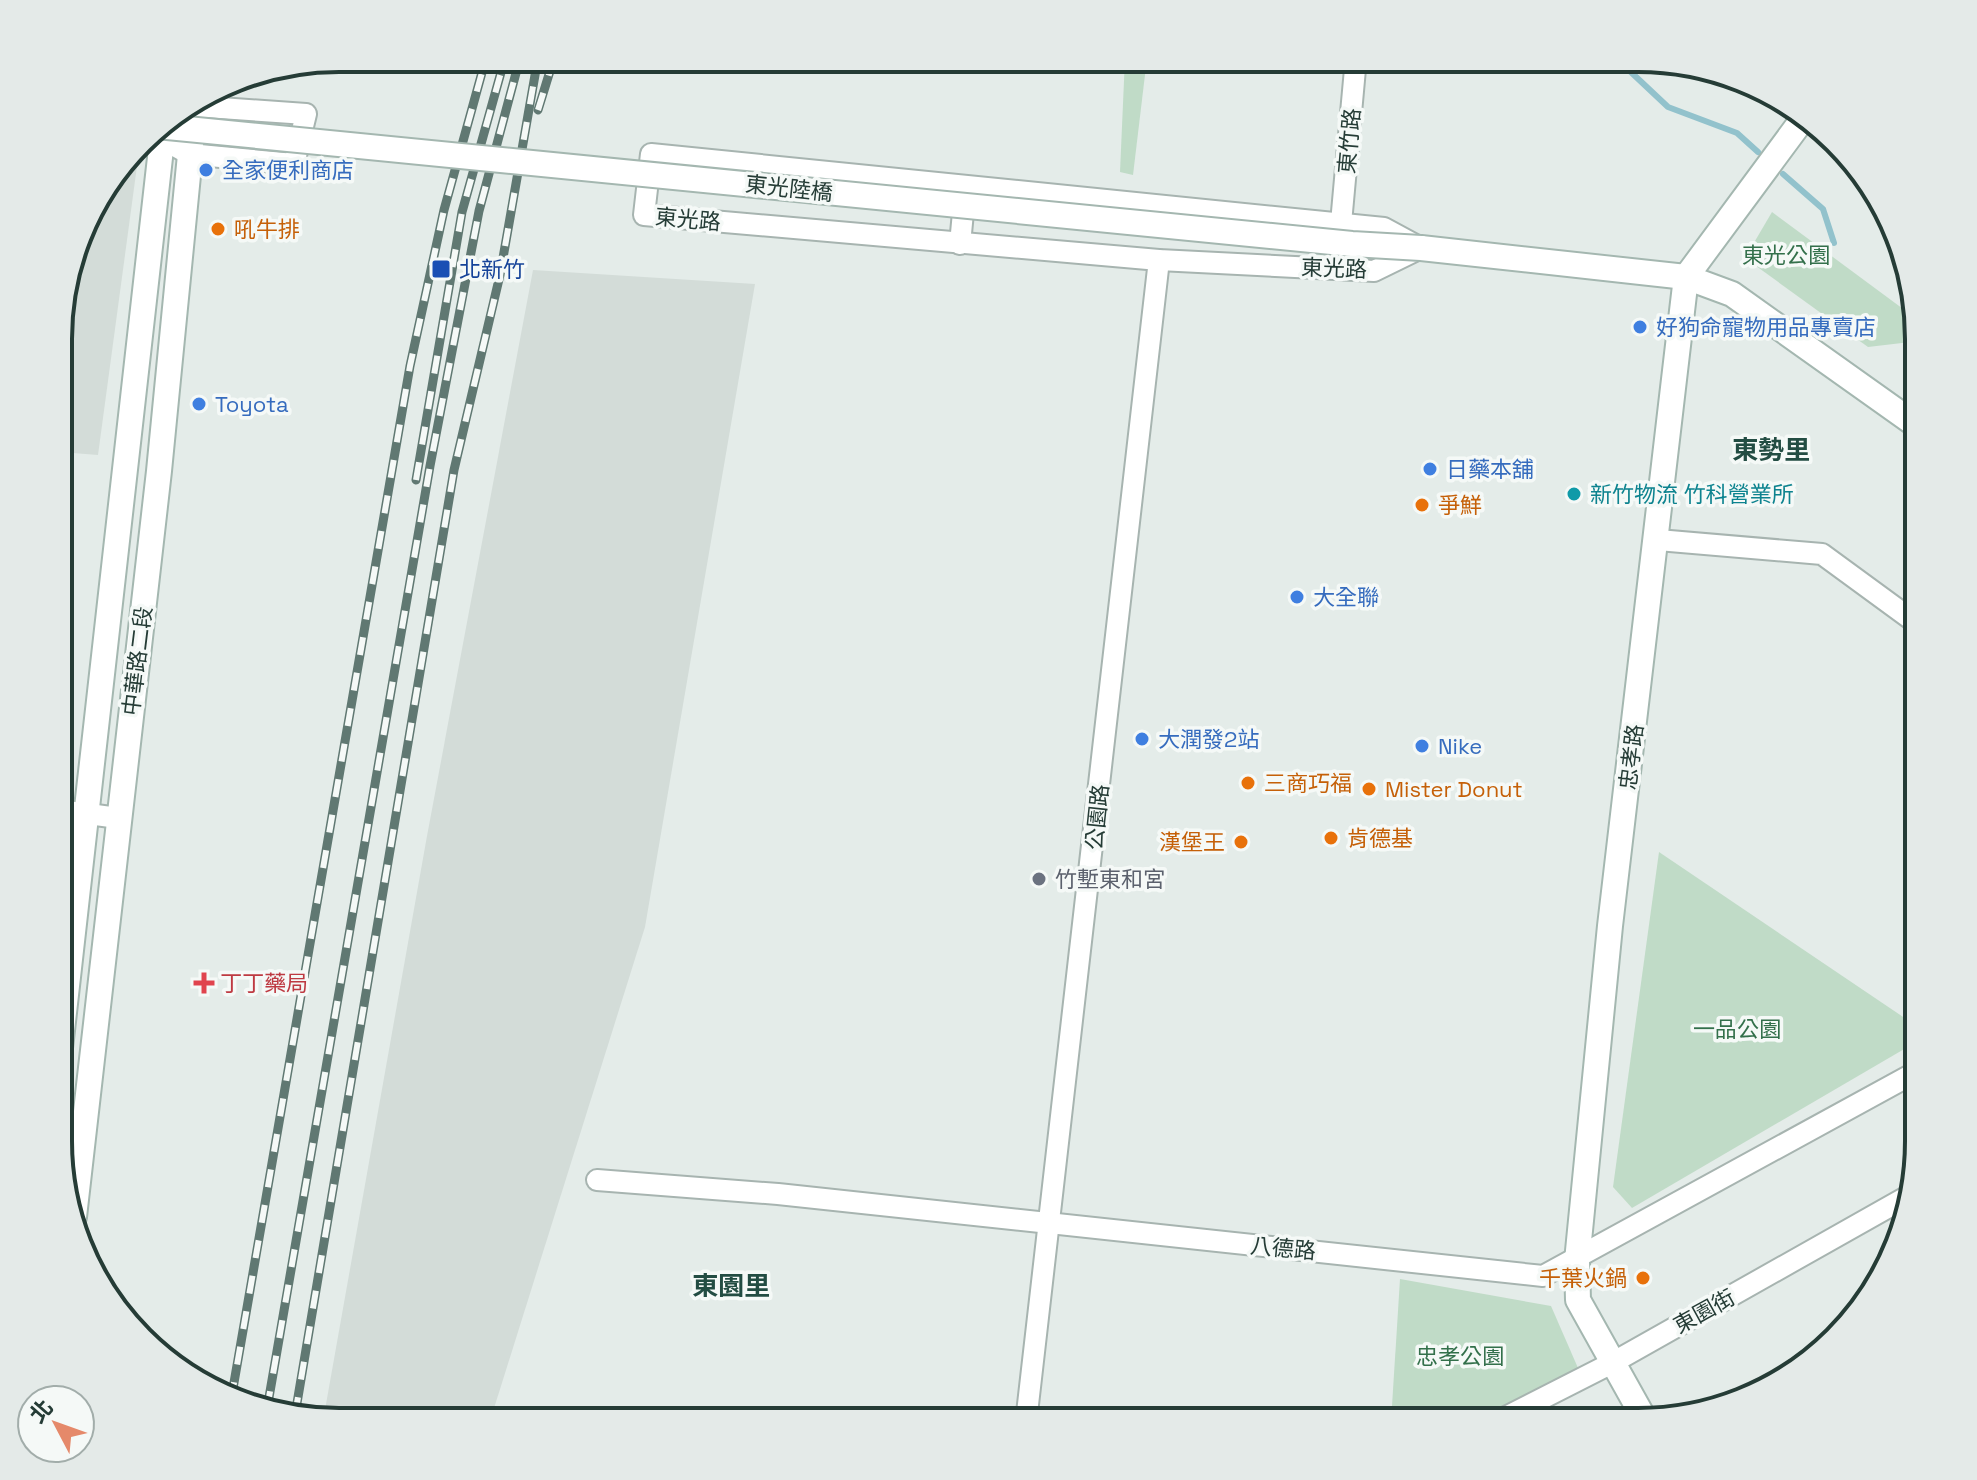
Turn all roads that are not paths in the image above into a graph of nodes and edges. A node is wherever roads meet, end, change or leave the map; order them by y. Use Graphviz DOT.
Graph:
graph roads {
  1 [pos="1355,73"];
  2 [pos="209,106"];
  3 [pos="193,116"];
  4 [pos="1798,126"];
  5 [pos="171,132"];
  6 [pos="165,136"];
  7 [pos="157,144"];
  8 [pos="189,154"];
  9 [pos="966,183"];
  10 [pos="1341,223"];
  11 [pos="960,244"];
  12 [pos="1421,248"];
  13 [pos="1159,260"];
  14 [pos="1686,277"];
  15 [pos="1905,417"];
  16 [pos="1658,540"];
  17 [pos="1905,615"];
  18 [pos="73,811"];
  19 [pos="89,812"];
  20 [pos="118,818"];
  21 [pos="73,945"];
  22 [pos="1904,1079"];
  23 [pos="597,1180"];
  24 [pos="77,1190"];
  25 [pos="1898,1202"];
  26 [pos="1048,1224"];
  27 [pos="1577,1261"];
  28 [pos="1612,1363"];
  29 [pos="1028,1408"];
  30 [pos="1524,1408"];
  31 [pos="1638,1408"];
  1 -- 10 [label="street, 東竹路"];
  2 -- 8 [label="street"];
  3 -- 8 [label="street, 中華路二段"];
  4 -- 14 [label="street"];
  5 -- 12 [label="street, 東光陸橋, bridge"];
  6 -- 8 [label="street"];
  7 -- 19 [label="street, 中華路二段"];
  8 -- 20 [label="street, 中華路二段"];
  9 -- 10 [label="street, 東光路"];
  9 -- 11 [label="street"];
  9 -- 11 [label="street, 東光路"];
  10 -- 12 [label="street, 東光路"];
  11 -- 13 [label="street, 東光路"];
  12 -- 13 [label="street, 東光路"];
  12 -- 14 [label="street, 東光路"];
  13 -- 26 [label="street, 公園路"];
  14 -- 15 [label="street, 東光路"];
  14 -- 16 [label="street, 忠孝路"];
  16 -- 17 [label="street"];
  16 -- 27 [label="street, 忠孝路"];
  18 -- 19 [label="street"];
  19 -- 20 [label="street"];
  19 -- 21 [label="street, 中華路二段"];
  20 -- 24 [label="street, 中華路二段"];
  22 -- 27 [label="street, 八德路"];
  23 -- 26 [label="street, 八德路"];
  25 -- 28 [label="street, 東園街"];
  26 -- 27 [label="street, 八德路"];
  26 -- 29 [label="street, 公園路"];
  27 -- 28 [label="street, 忠孝路"];
  28 -- 30 [label="street, 東園街"];
  28 -- 31 [label="street, 忠孝路"];
}
